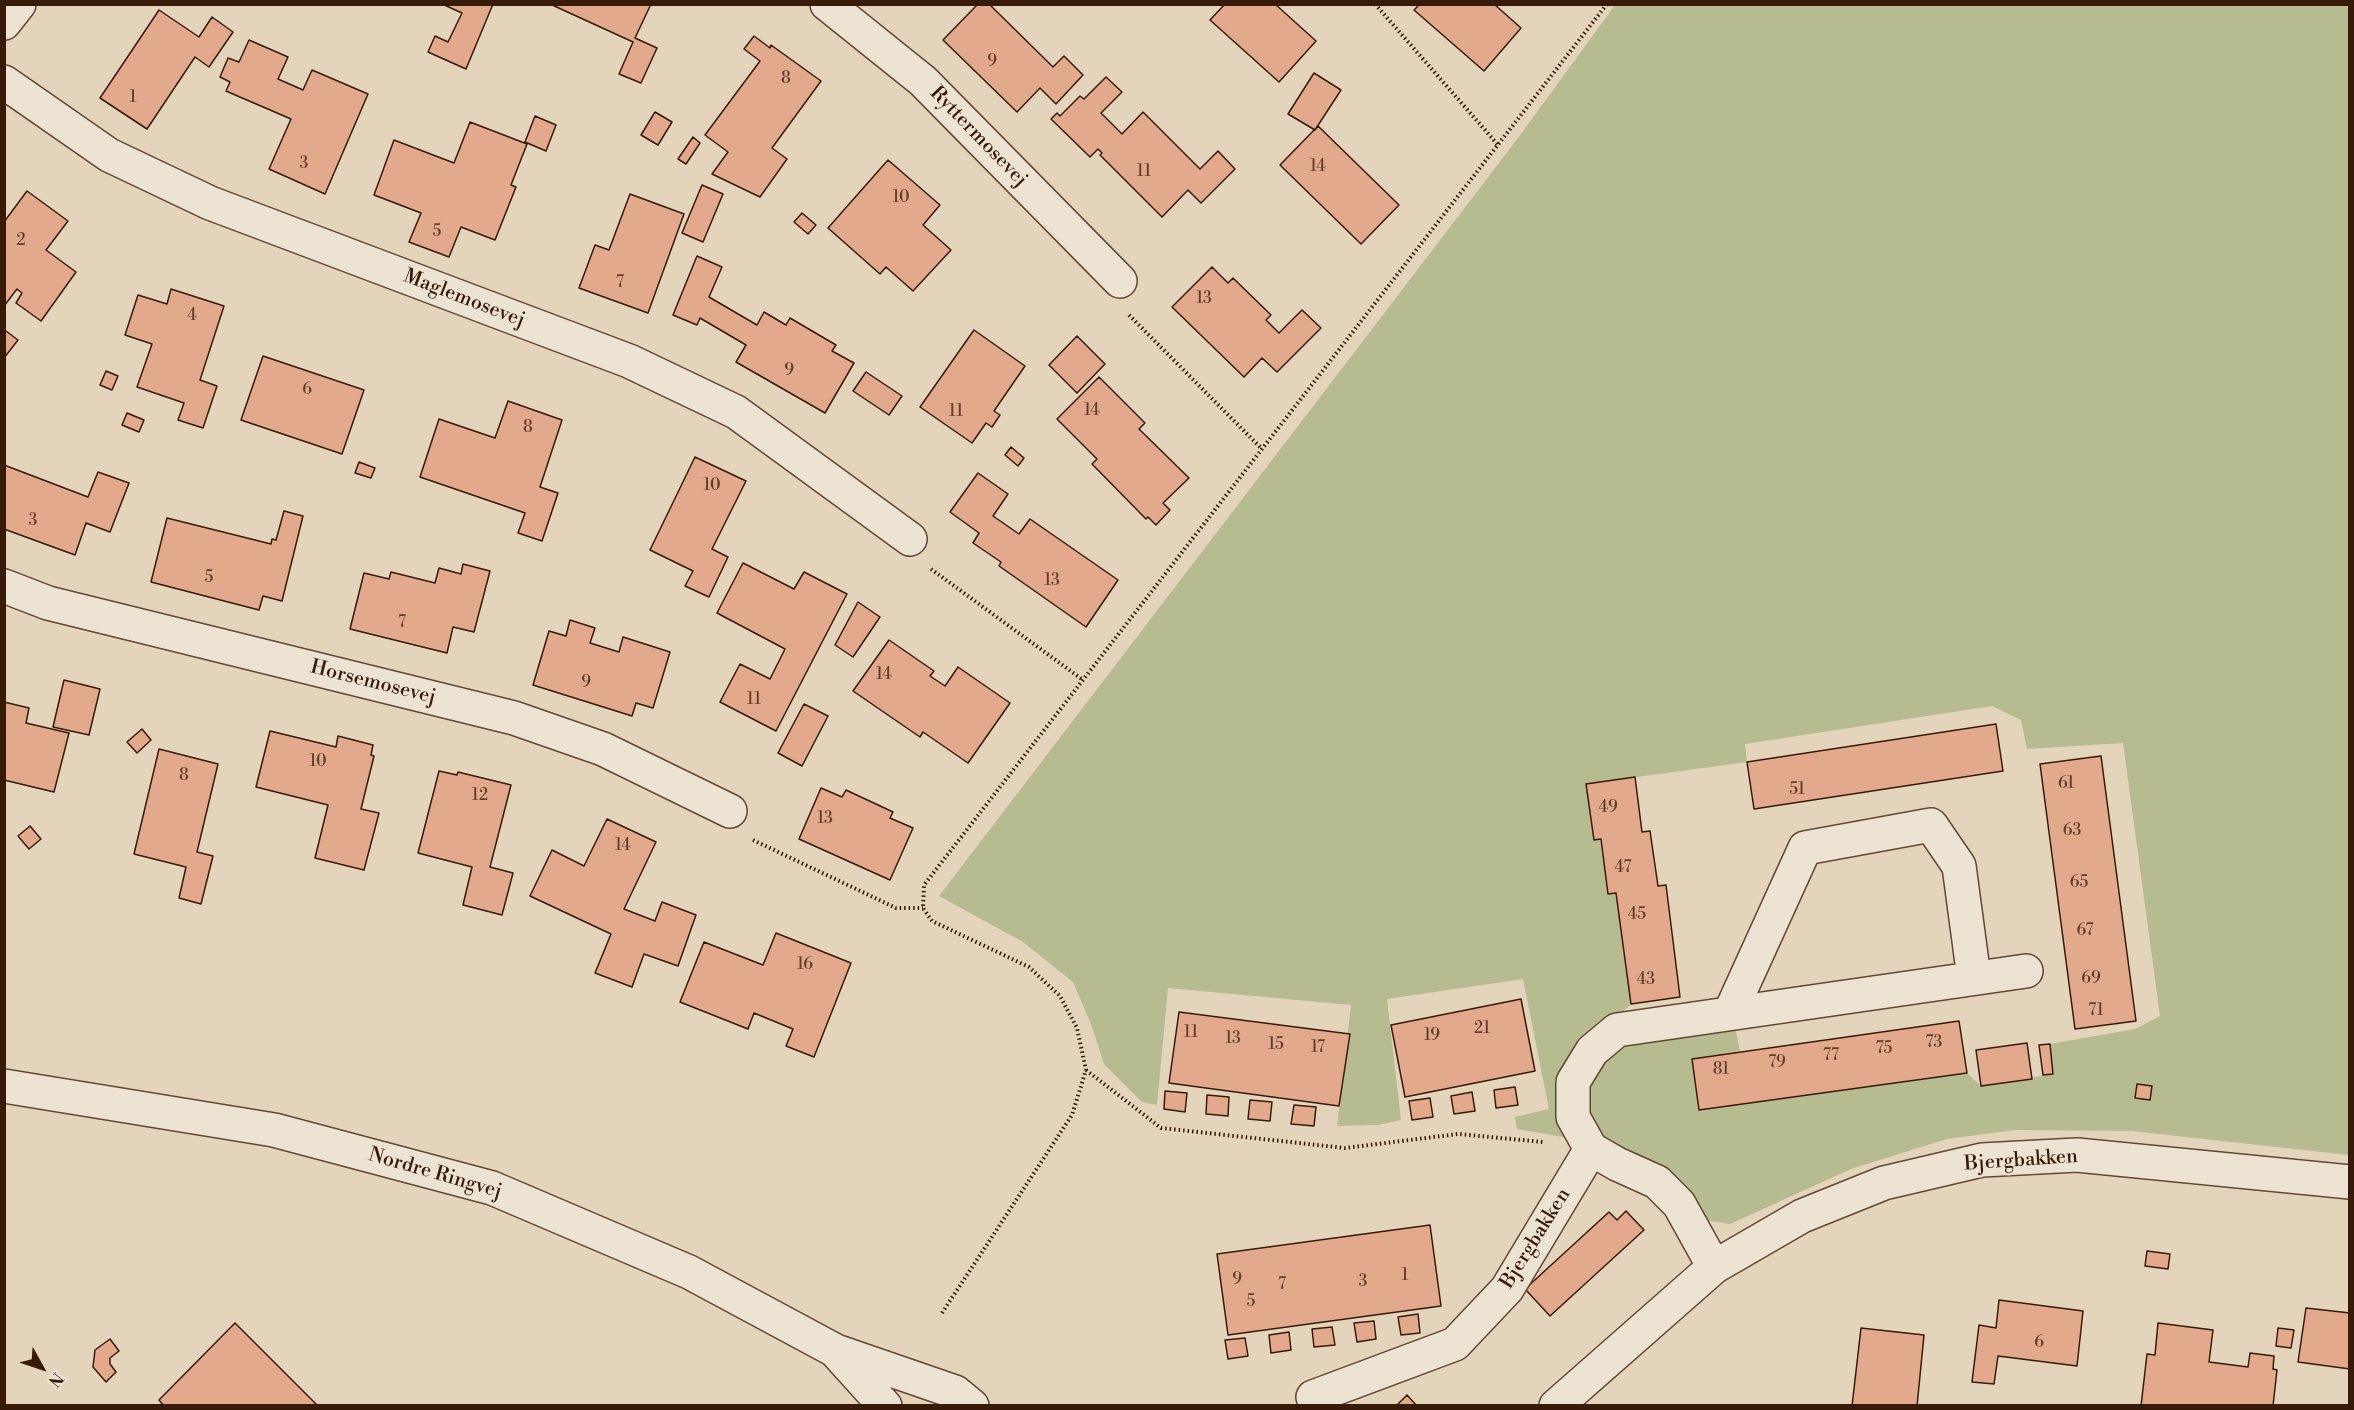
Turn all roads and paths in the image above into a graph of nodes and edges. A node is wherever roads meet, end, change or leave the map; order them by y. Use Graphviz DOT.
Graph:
graph roads {
  1 [pos="19,4"];
  2 [pos="827,4"];
  3 [pos="1375,4"];
  4 [pos="1607,4"];
  5 [pos="4,23"];
  6 [pos="4,82"];
  7 [pos="1499,146"];
  8 [pos="1120,281"];
  9 [pos="1262,449"];
  10 [pos="910,539"];
  11 [pos="4,586"];
  12 [pos="1083,680"];
  13 [pos="730,811"];
  14 [pos="923,908"];
  15 [pos="2026,971"];
  16 [pos="1974,978"];
  17 [pos="1730,1013"];
  18 [pos="1086,1070"];
  19 [pos="4,1086"];
  20 [pos="1591,1149"];
  21 [pos="2349,1182"];
  22 [pos="1714,1268"];
  23 [pos="942,1313"];
  24 [pos="836,1352"];
  25 [pos="1312,1397"];
  26 [pos="885,1406"];
  27 [pos="972,1406"];
  28 [pos="1556,1406"];
  1 -- 5 [label="street"];
  2 -- 8 [label="street, Ryttermosevej"];
  3 -- 7 [label="path"];
  4 -- 7 [label="path"];
  6 -- 10 [label="street, Maglemosevej"];
  7 -- 9 [label="path"];
  8 -- 9 [label="path"];
  9 -- 12 [label="path"];
  10 -- 12 [label="path"];
  11 -- 13 [label="street, Horsemosevej"];
  12 -- 14 [label="path"];
  13 -- 14 [label="path"];
  14 -- 18 [label="path"];
  15 -- 16 [label="street"];
  16 -- 17 [label="street"];
  16 -- 17 [label="street"];
  17 -- 20 [label="street"];
  18 -- 20 [label="path"];
  18 -- 23 [label="path"];
  19 -- 24 [label="street, Nordre Ringvej"];
  20 -- 22 [label="street"];
  20 -- 25 [label="street, Bjergbakken"];
  21 -- 22 [label="street, Bjergbakken"];
  22 -- 28 [label="street, Bjergbakken"];
  24 -- 26 [label="street, Nordre Ringvej"];
  24 -- 27 [label="street, Nordre Ringvej"];
}
